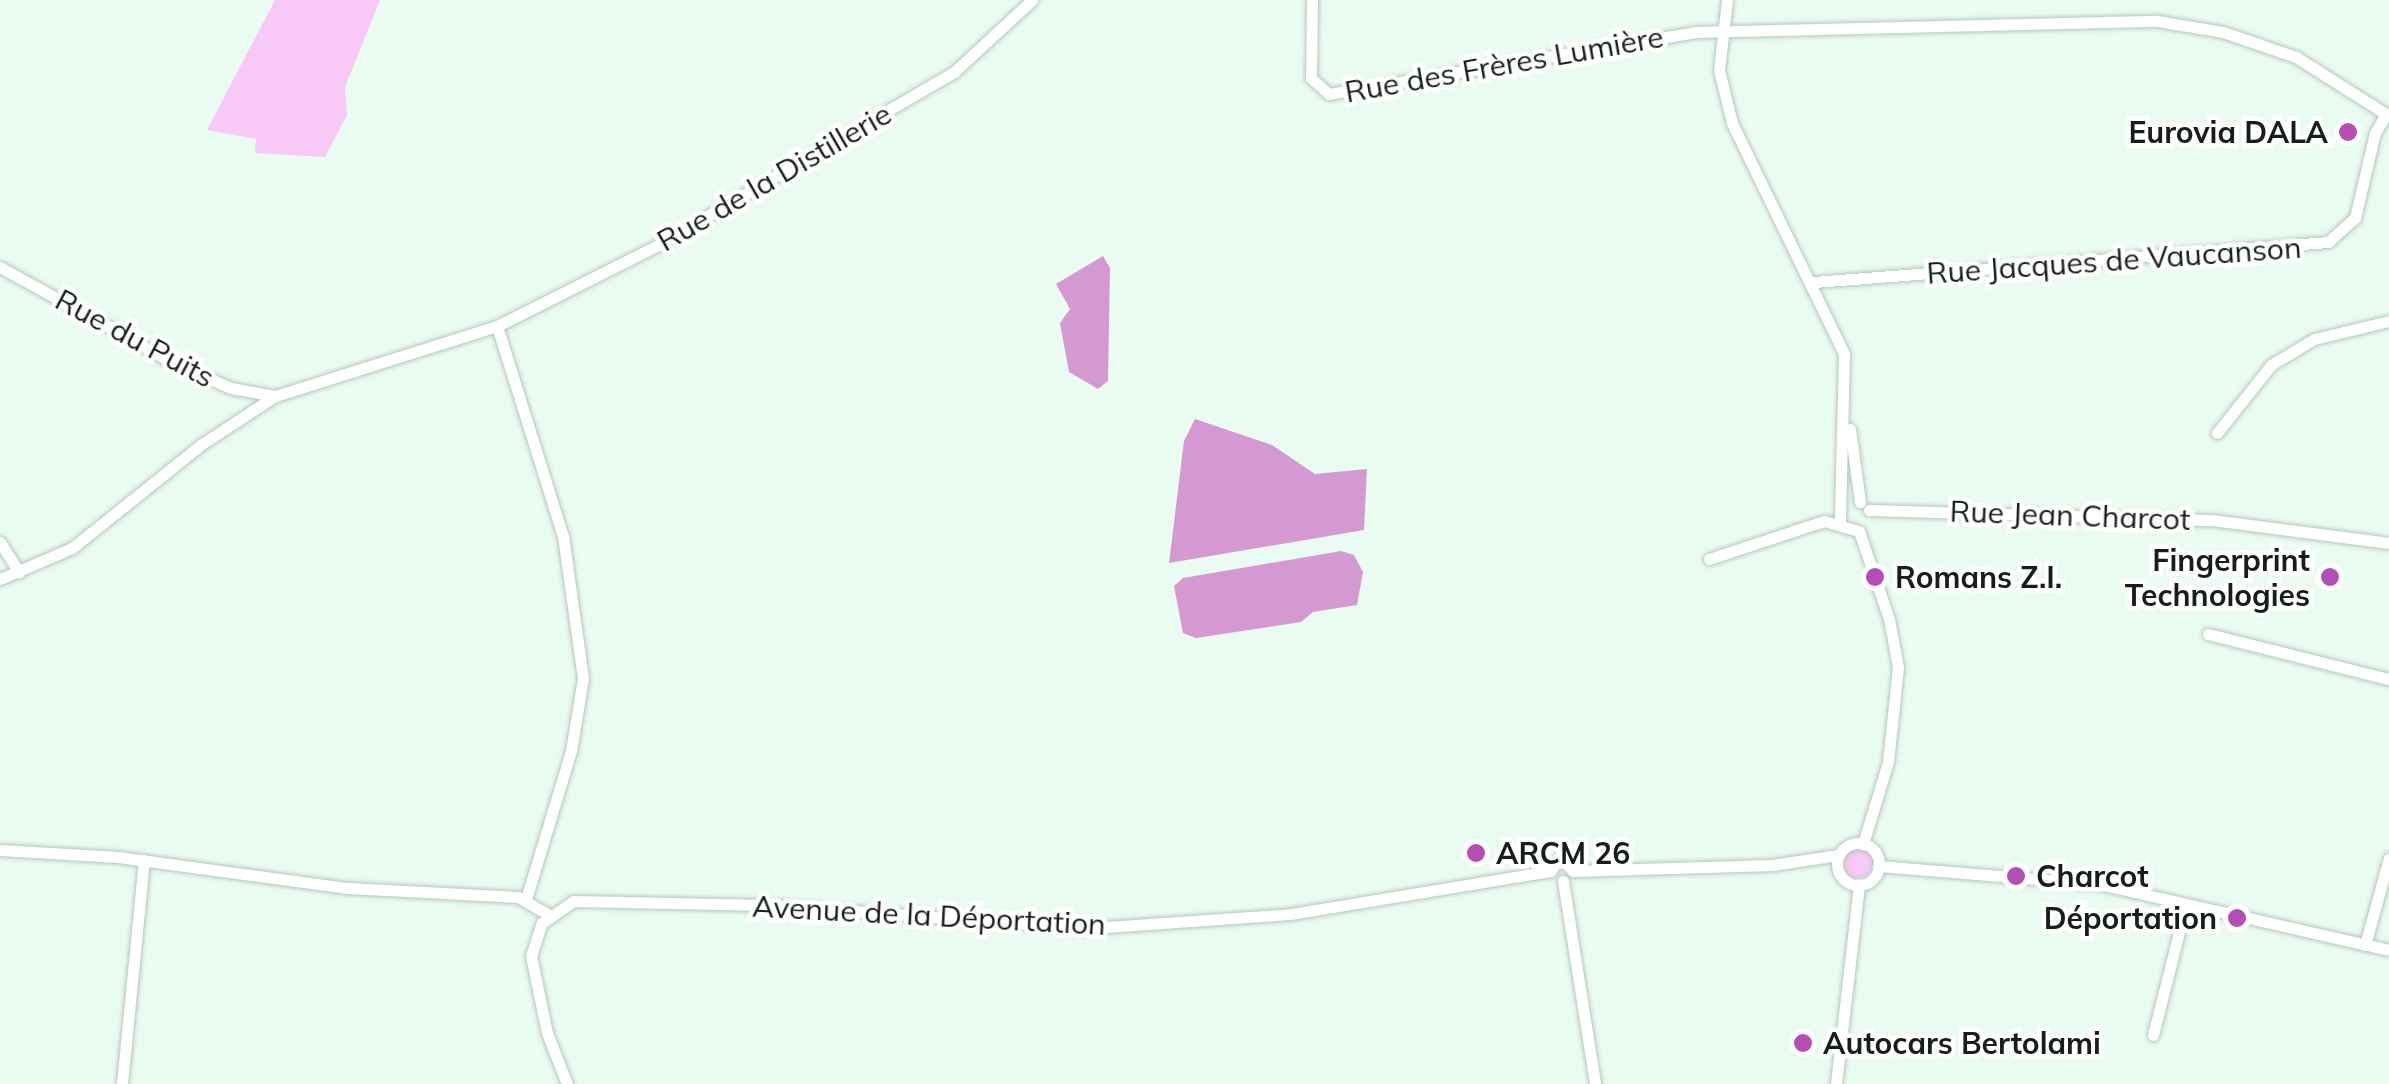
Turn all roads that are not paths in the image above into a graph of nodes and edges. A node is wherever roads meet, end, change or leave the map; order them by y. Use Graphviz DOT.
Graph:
graph roads {
  1 [pos="1032,0"];
  2 [pos="1312,0"];
  3 [pos="1727,0"];
  4 [pos="1723,31"];
  5 [pos="2388,115"];
  6 [pos="0,267"];
  7 [pos="1814,282"];
  8 [pos="2389,320"];
  9 [pos="498,326"];
  10 [pos="275,396"];
  11 [pos="1848,405"];
  12 [pos="2217,433"];
  13 [pos="1865,506"];
  14 [pos="1841,515"];
  15 [pos="1859,531"];
  16 [pos="0,542"];
  17 [pos="2389,543"];
  18 [pos="1708,559"];
  19 [pos="19,572"];
  20 [pos="0,579"];
  21 [pos="2208,634"];
  22 [pos="2389,679"];
  23 [pos="1863,844"];
  24 [pos="0,850"];
  25 [pos="1838,855"];
  26 [pos="2389,858"];
  27 [pos="144,860"];
  28 [pos="1812,862"];
  29 [pos="1878,866"];
  30 [pos="1573,870"];
  31 [pos="1838,870"];
  32 [pos="1550,871"];
  33 [pos="1562,881"];
  34 [pos="1859,884"];
  35 [pos="526,899"];
  36 [pos="2186,905"];
  37 [pos="549,915"];
  38 [pos="2365,945"];
  39 [pos="2389,950"];
  40 [pos="2153,1034"];
  41 [pos="122,1084"];
  42 [pos="568,1084"];
  43 [pos="1595,1084"];
  44 [pos="1836,1084"];
  1 -- 9 [label="street, Rue de la Distillerie"];
  2 -- 4 [label="street, Rue des Frères Lumière"];
  3 -- 4 [label="street"];
  4 -- 5 [label="street"];
  4 -- 7 [label="street"];
  5 -- 7 [label="street, Rue Jacques de Vaucanson"];
  6 -- 10 [label="street, Rue du Puits"];
  7 -- 11 [label="street"];
  8 -- 12 [label="street"];
  9 -- 10 [label="street, Rue de la Distillerie"];
  9 -- 35 [label="street"];
  10 -- 19 [label="street, Rue de la Distillerie"];
  11 -- 13 [label="street"];
  11 -- 14 [label="street"];
  13 -- 14 [label="street"];
  13 -- 15 [label="street"];
  13 -- 17 [label="street, Rue Jean Charcot"];
  14 -- 15 [label="street"];
  14 -- 18 [label="street"];
  15 -- 23 [label="street"];
  16 -- 19 [label="street"];
  19 -- 20 [label="street, Rue de la Distillerie"];
  21 -- 22 [label="street"];
  23 -- 25 [label="street"];
  23 -- 29 [label="street"];
  24 -- 27 [label="street"];
  25 -- 28 [label="street"];
  25 -- 31 [label="street"];
  26 -- 38 [label="street"];
  27 -- 35 [label="street"];
  27 -- 41 [label="street"];
  28 -- 30 [label="street"];
  28 -- 31 [label="street"];
  29 -- 34 [label="street"];
  29 -- 36 [label="street"];
  30 -- 32 [label="street, Avenue de la Déportation"];
  30 -- 33 [label="street"];
  31 -- 34 [label="street"];
  32 -- 33 [label="street"];
  32 -- 37 [label="street, Avenue de la Déportation"];
  33 -- 43 [label="street"];
  34 -- 44 [label="street"];
  35 -- 37 [label="street"];
  36 -- 38 [label="street"];
  36 -- 40 [label="street"];
  37 -- 42 [label="street"];
  38 -- 39 [label="street"];
}
